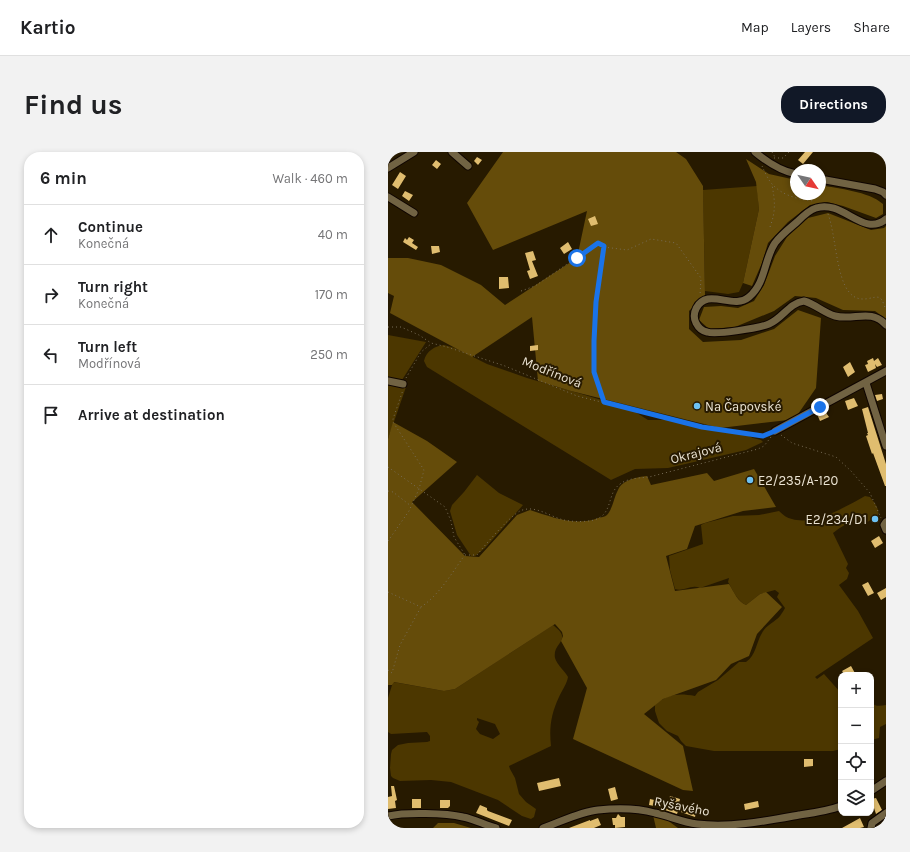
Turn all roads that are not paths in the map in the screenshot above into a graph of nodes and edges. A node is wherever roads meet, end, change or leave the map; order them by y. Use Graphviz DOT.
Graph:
graph roads {
  1 [pos="414,152"];
  2 [pos="452,152"];
  3 [pos="755,152"];
  4 [pos="468,166"];
  5 [pos="388,168"];
  6 [pos="790,172"];
  7 [pos="826,180"];
  8 [pos="886,195"];
  9 [pos="388,197"];
  10 [pos="414,212"];
  11 [pos="886,219"];
  12 [pos="886,325"];
  13 [pos="886,371"];
  14 [pos="388,381"];
  15 [pos="866,382"];
  16 [pos="403,384"];
  17 [pos="775,431"];
  18 [pos="886,446"];
  19 [pos="886,781"];
  20 [pos="874,789"];
  21 [pos="838,807"];
  22 [pos="886,813"];
  23 [pos="388,816"];
  24 [pos="496,828"];
  25 [pos="543,828"];
  26 [pos="871,828"];
  1 -- 5 [label="street"];
  2 -- 4 [label="street"];
  3 -- 6 [label="street"];
  7 -- 8 [label="street"];
  9 -- 10 [label="street"];
  11 -- 12 [label="street"];
  13 -- 15 [label="street"];
  14 -- 16 [label="street"];
  15 -- 17 [label="street"];
  15 -- 18 [label="street"];
  19 -- 20 [label="street"];
  21 -- 25 [label="street, Ryšavého"];
  22 -- 26 [label="street"];
  23 -- 24 [label="street"];
}
